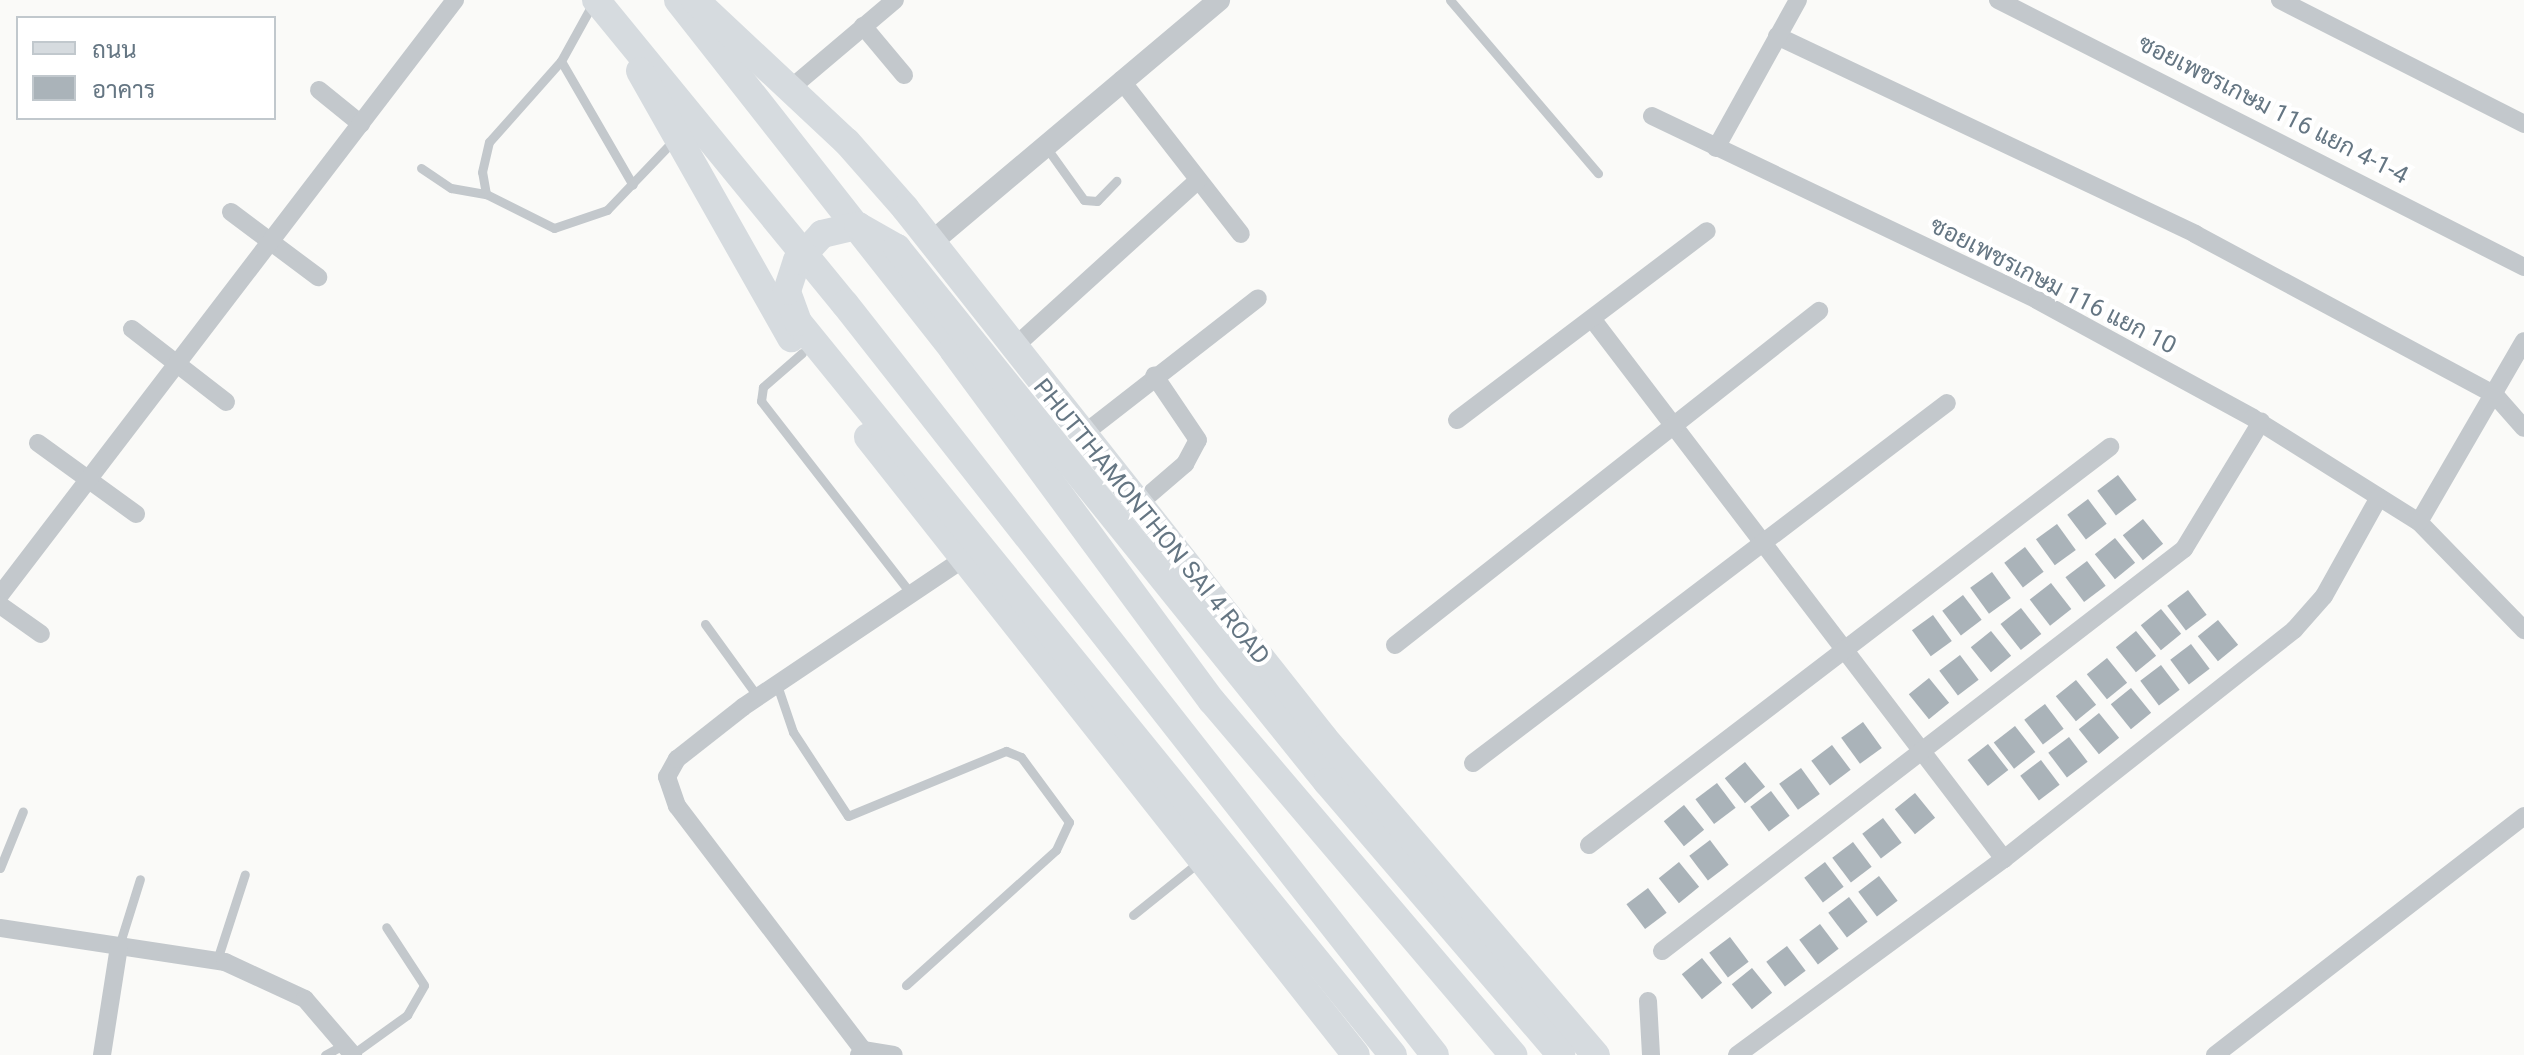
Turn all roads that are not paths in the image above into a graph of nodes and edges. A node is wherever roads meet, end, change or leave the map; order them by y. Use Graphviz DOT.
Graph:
graph roads {
  1 [pos="455,0"];
  2 [pos="596,0"];
  3 [pos="678,0"];
  4 [pos="695,0"];
  5 [pos="895,0"];
  6 [pos="1219,0"];
  7 [pos="1450,0"];
  8 [pos="1798,0"];
  9 [pos="1998,0"];
  10 [pos="2280,0"];
  11 [pos="863,26"];
  12 [pos="623,35"];
  13 [pos="1777,36"];
  14 [pos="561,61"];
  15 [pos="904,75"];
  16 [pos="1121,80"];
  17 [pos="791,88"];
  18 [pos="319,90"];
  19 [pos="1652,116"];
  20 [pos="361,124"];
  21 [pos="2524,124"];
  22 [pos="673,141"];
  23 [pos="1044,144"];
  24 [pos="1716,148"];
  25 [pos="421,168"];
  26 [pos="1598,173"];
  27 [pos="1198,180"];
  28 [pos="1116,181"];
  29 [pos="633,185"];
  30 [pos="486,194"];
  31 [pos="231,212"];
  32 [pos="1707,231"];
  33 [pos="1241,234"];
  34 [pos="933,241"];
  35 [pos="271,242"];
  36 [pos="2524,267"];
  37 [pos="318,277"];
  38 [pos="1258,298"];
  39 [pos="1819,311"];
  40 [pos="1593,320"];
  41 [pos="132,329"];
  42 [pos="2524,341"];
  43 [pos="1013,348"];
  44 [pos="802,353"];
  45 [pos="177,363"];
  46 [pos="1154,375"];
  47 [pos="2494,394"];
  48 [pos="226,402"];
  49 [pos="1947,403"];
  50 [pos="1457,420"];
  51 [pos="2261,422"];
  52 [pos="2524,428"];
  53 [pos="1675,432"];
  54 [pos="1081,436"];
  55 [pos="38,443"];
  56 [pos="2110,447"];
  57 [pos="88,479"];
  58 [pos="2379,497"];
  59 [pos="1136,506"];
  60 [pos="136,514"];
  61 [pos="2419,522"];
  62 [pos="1759,543"];
  63 [pos="962,560"];
  64 [pos="0,595"];
  65 [pos="913,596"];
  66 [pos="0,605"];
  67 [pos="705,624"];
  68 [pos="2524,630"];
  69 [pos="41,634"];
  70 [pos="1395,645"];
  71 [pos="1842,653"];
  72 [pos="777,685"];
  73 [pos="758,697"];
  74 [pos="1922,755"];
  75 [pos="1473,763"];
  76 [pos="23,811"];
  77 [pos="2524,816"];
  78 [pos="1589,845"];
  79 [pos="2004,859"];
  80 [pos="1200,860"];
  81 [pos="0,868"];
  82 [pos="245,874"];
  83 [pos="140,879"];
  84 [pos="1133,915"];
  85 [pos="386,927"];
  86 [pos="0,928"];
  87 [pos="119,946"];
  88 [pos="1662,951"];
  89 [pos="217,960"];
  90 [pos="906,985"];
  91 [pos="1648,1001"];
  92 [pos="1532,1029"];
  93 [pos="350,1051"];
  94 [pos="861,1052"];
  95 [pos="102,1055"];
  96 [pos="325,1055"];
  97 [pos="894,1055"];
  98 [pos="1356,1055"];
  99 [pos="1393,1055"];
  100 [pos="1435,1055"];
  101 [pos="1513,1055"];
  102 [pos="1549,1055"];
  103 [pos="1561,1055"];
  104 [pos="1596,1055"];
  105 [pos="1651,1055"];
  106 [pos="1737,1055"];
  107 [pos="2215,1055"];
  1 -- 20 [label="street"];
  2 -- 12 [label="main road"];
  2 -- 14 [label="lane"];
  3 -- 101 [label="main road, PHUTTHAMONTHON SAI 4 ROAD"];
  4 -- 17 [label="main road, PHUTTHAMONTHON SAI 4 ROAD"];
  5 -- 11 [label="street"];
  6 -- 16 [label="street"];
  7 -- 26 [label="lane"];
  8 -- 13 [label="street"];
  9 -- 36 [label="street, ซอยเพชรเกษม 116 แยก 4-1-4"];
  10 -- 21 [label="street"];
  11 -- 15 [label="street"];
  11 -- 17 [label="street"];
  12 -- 22 [label="main road"];
  12 -- 100 [label="main road"];
  13 -- 24 [label="street"];
  13 -- 47 [label="street"];
  14 -- 29 [label="lane"];
  14 -- 30 [label="lane"];
  16 -- 23 [label="street"];
  16 -- 27 [label="street"];
  17 -- 34 [label="main road, PHUTTHAMONTHON SAI 4 ROAD"];
  18 -- 20 [label="street"];
  19 -- 24 [label="street, ซอยเพชรเกษม 116 แยก 10"];
  20 -- 35 [label="street"];
  22 -- 29 [label="lane"];
  22 -- 44 [label="main road"];
  23 -- 28 [label="lane"];
  23 -- 34 [label="street"];
  24 -- 51 [label="street, ซอยเพชรเกษม 116 แยก 10"];
  25 -- 30 [label="lane"];
  27 -- 33 [label="street"];
  27 -- 43 [label="street"];
  29 -- 30 [label="lane"];
  31 -- 35 [label="street"];
  32 -- 40 [label="street"];
  34 -- 43 [label="main road, PHUTTHAMONTHON SAI 4 ROAD"];
  35 -- 37 [label="street"];
  35 -- 45 [label="street"];
  38 -- 46 [label="street"];
  39 -- 53 [label="street"];
  40 -- 50 [label="street"];
  40 -- 53 [label="street"];
  41 -- 45 [label="street"];
  42 -- 47 [label="street"];
  43 -- 54 [label="main road, PHUTTHAMONTHON SAI 4 ROAD"];
  44 -- 63 [label="main road"];
  44 -- 65 [label="lane"];
  45 -- 48 [label="street"];
  45 -- 57 [label="street"];
  46 -- 54 [label="street"];
  46 -- 59 [label="street"];
  47 -- 52 [label="street"];
  47 -- 61 [label="street"];
  49 -- 62 [label="street"];
  51 -- 58 [label="street, ซอยเพชรเกษม 116 แยก 10"];
  51 -- 74 [label="street"];
  53 -- 62 [label="street"];
  53 -- 70 [label="street"];
  54 -- 59 [label="main road, PHUTTHAMONTHON SAI 4 ROAD"];
  55 -- 57 [label="street"];
  56 -- 71 [label="street"];
  57 -- 60 [label="street"];
  57 -- 64 [label="street"];
  58 -- 61 [label="street, ซอยเพชรเกษม 116 แยก 10"];
  58 -- 79 [label="street"];
  59 -- 104 [label="main road, PHUTTHAMONTHON SAI 4 ROAD"];
  61 -- 68 [label="street, ซอยเพชรเกษม 116 แยก 10"];
  62 -- 71 [label="street"];
  62 -- 75 [label="street"];
  63 -- 65 [label="street"];
  63 -- 80 [label="main road"];
  65 -- 72 [label="street"];
  66 -- 69 [label="street"];
  67 -- 73 [label="lane"];
  71 -- 74 [label="street"];
  71 -- 78 [label="street"];
  72 -- 73 [label="street"];
  72 -- 90 [label="lane"];
  73 -- 94 [label="street"];
  74 -- 79 [label="street"];
  74 -- 88 [label="street"];
  76 -- 81 [label="lane"];
  77 -- 107 [label="street"];
  79 -- 106 [label="street"];
  80 -- 84 [label="lane"];
  80 -- 98 [label="main road"];
  82 -- 89 [label="lane"];
  83 -- 87 [label="lane"];
  85 -- 93 [label="lane"];
  86 -- 87 [label="street"];
  87 -- 89 [label="street"];
  87 -- 95 [label="street"];
  89 -- 93 [label="street"];
  91 -- 105 [label="street"];
  92 -- 99 [label="main road"];
  92 -- 102 [label="main road"];
  92 -- 103 [label="main road"];
  93 -- 96 [label="lane"];
  94 -- 97 [label="street"];
}
